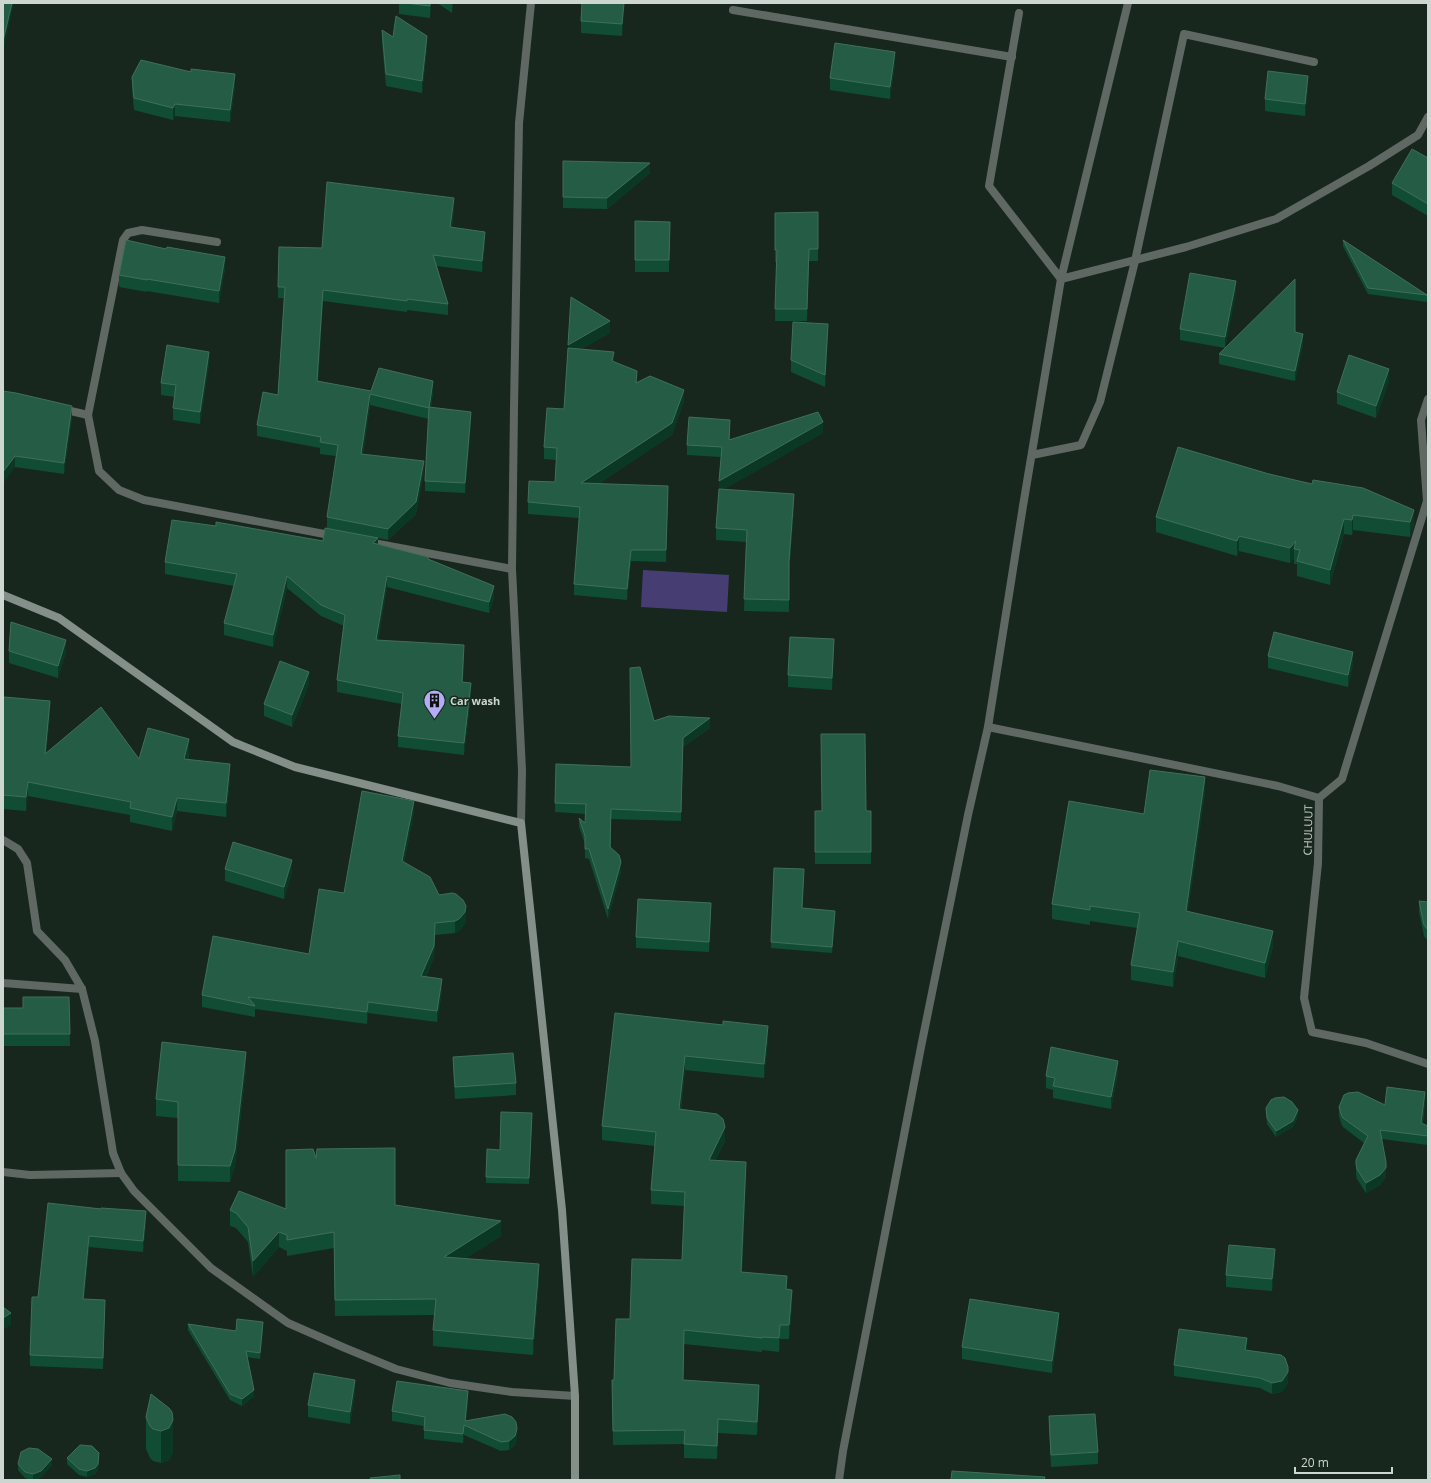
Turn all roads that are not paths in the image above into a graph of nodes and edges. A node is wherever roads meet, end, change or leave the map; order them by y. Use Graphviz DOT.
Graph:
graph roads {
  1 [pos="531,3"];
  2 [pos="1128,3"];
  3 [pos="733,10"];
  4 [pos="1019,14"];
  5 [pos="1012,57"];
  6 [pos="1314,62"];
  7 [pos="1428,117"];
  8 [pos="217,242"];
  9 [pos="1135,261"];
  10 [pos="1061,280"];
  11 [pos="1428,399"];
  12 [pos="57,408"];
  13 [pos="88,415"];
  14 [pos="1032,455"];
  15 [pos="340,537"];
  16 [pos="356,540"];
  17 [pos="512,569"];
  18 [pos="3,595"];
  19 [pos="988,727"];
  20 [pos="1319,798"];
  21 [pos="521,823"];
  22 [pos="3,840"];
  23 [pos="3,983"];
  24 [pos="82,989"];
  25 [pos="1428,1064"];
  26 [pos="3,1172"];
  27 [pos="121,1173"];
  28 [pos="574,1396"];
  29 [pos="575,1480"];
  30 [pos="840,1480"];
  1 -- 17 [label="street"];
  2 -- 10 [label="street"];
  3 -- 5 [label="street"];
  4 -- 5 [label="street"];
  5 -- 10 [label="street"];
  6 -- 9 [label="street"];
  7 -- 9 [label="street"];
  8 -- 13 [label="street"];
  9 -- 10 [label="street"];
  9 -- 14 [label="street"];
  10 -- 14 [label="street"];
  11 -- 20 [label="street"];
  12 -- 13 [label="street"];
  13 -- 15 [label="street"];
  14 -- 19 [label="street"];
  16 -- 17 [label="street"];
  17 -- 21 [label="street"];
  18 -- 21 [label="street"];
  19 -- 20 [label="street, CHULUUT"];
  19 -- 30 [label="street"];
  20 -- 25 [label="street, CHULUUT"];
  21 -- 28 [label="street"];
  22 -- 24 [label="street"];
  23 -- 24 [label="street"];
  24 -- 27 [label="street"];
  26 -- 27 [label="street"];
  27 -- 28 [label="street"];
  28 -- 29 [label="street"];
}
